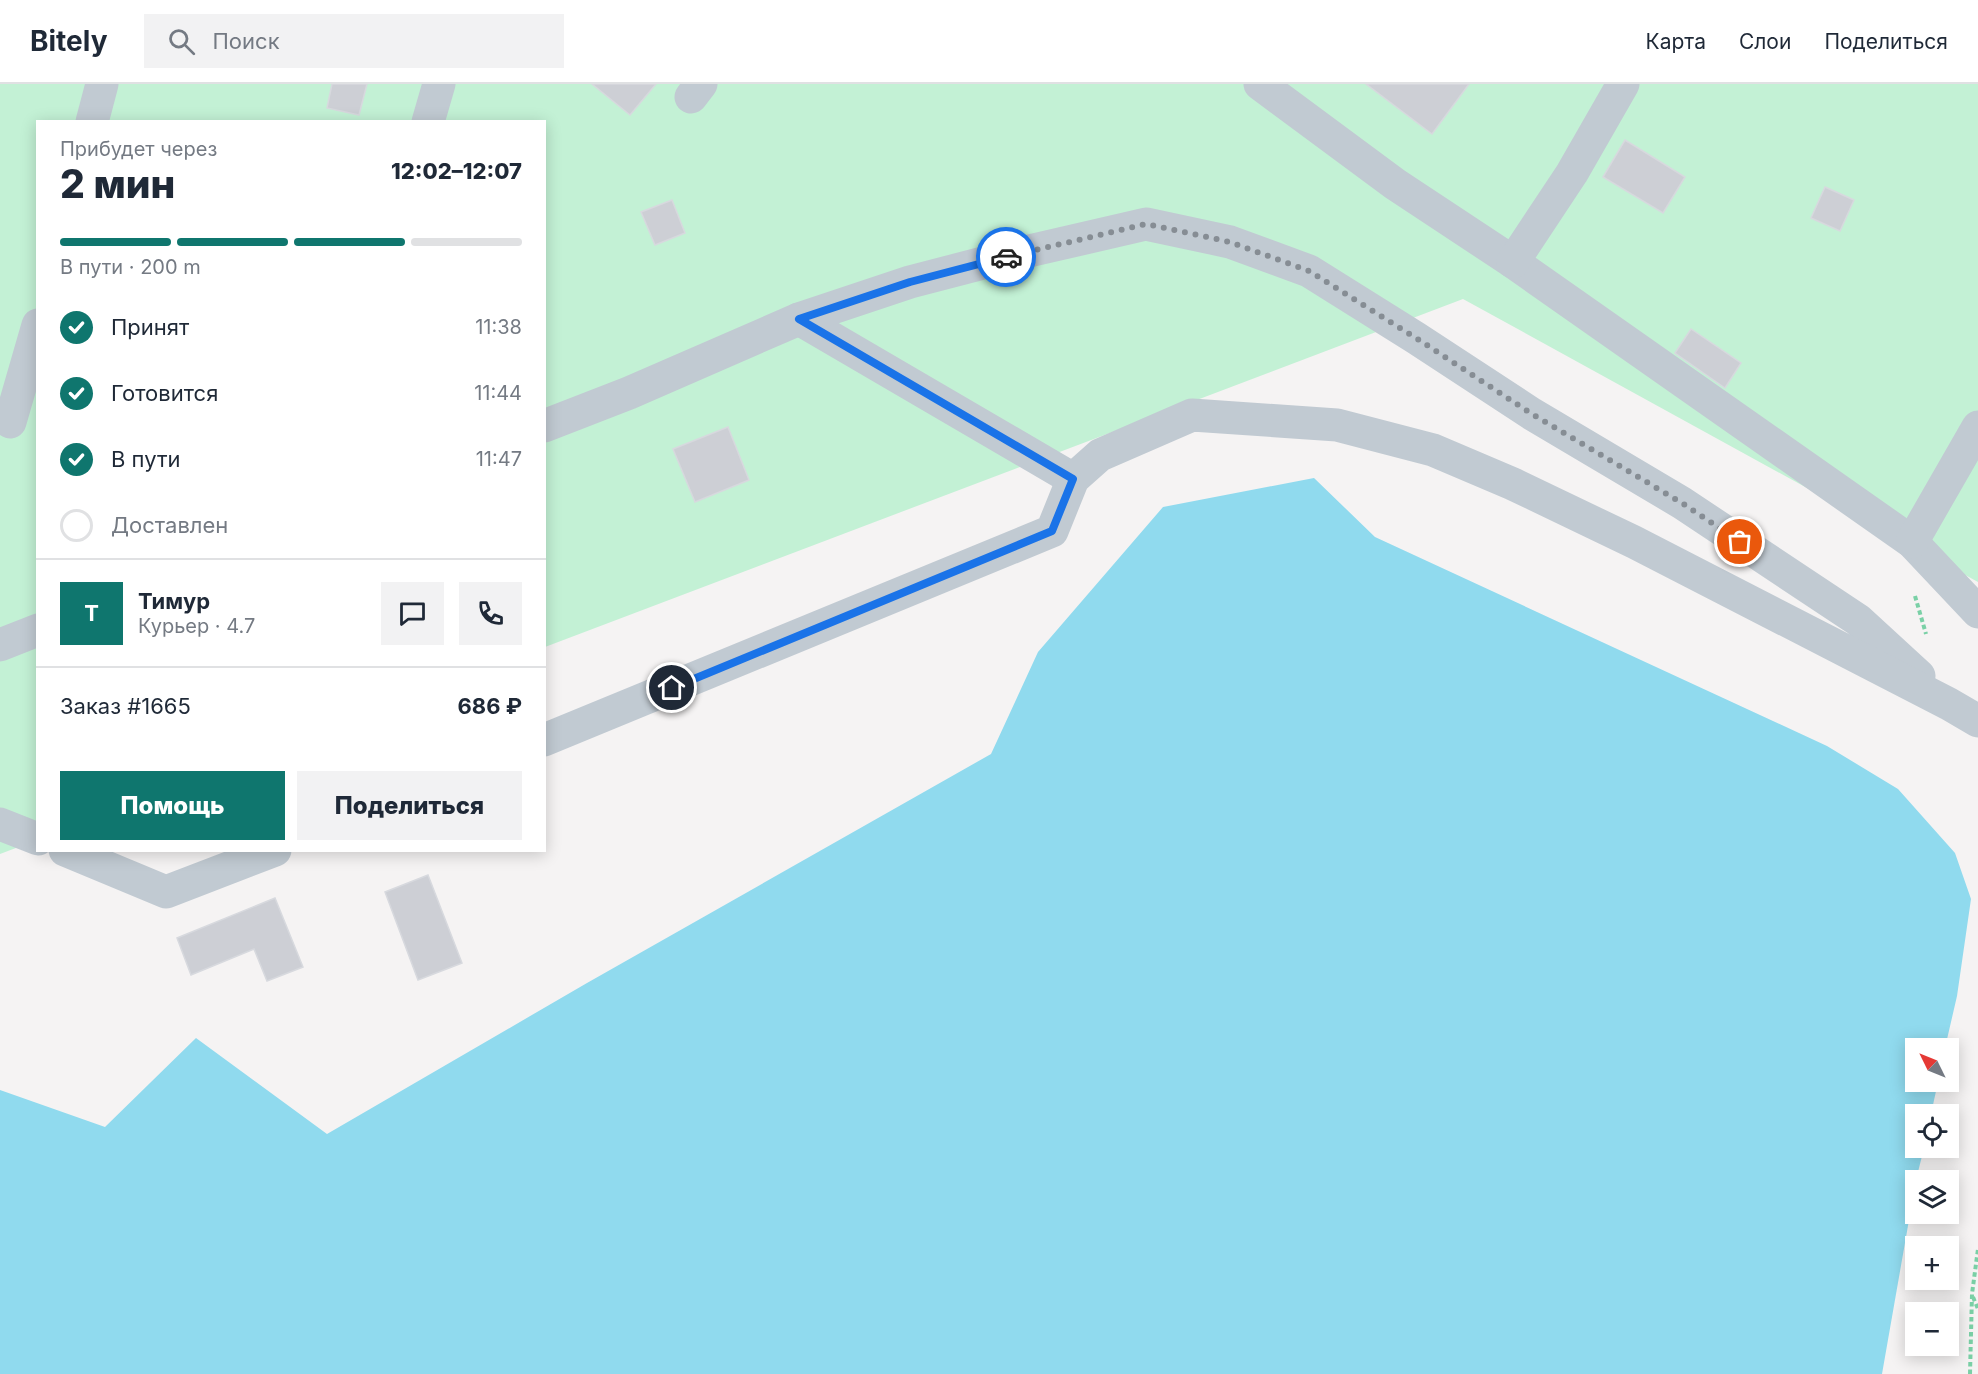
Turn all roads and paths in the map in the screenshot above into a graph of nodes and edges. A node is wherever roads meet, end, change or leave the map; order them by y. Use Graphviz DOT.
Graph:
graph roads {
  1 [pos="102,84"];
  2 [pos="439,84"];
  3 [pos="1260,84"];
  4 [pos="1623,84"];
  5 [pos="93,120"];
  6 [pos="429,120"];
  7 [pos="1514,262"];
  8 [pos="799,319"];
  9 [pos="36,338"];
  10 [pos="24,417"];
  11 [pos="546,425"];
  12 [pos="1978,427"];
  13 [pos="1073,479"];
  14 [pos="1912,542"];
  15 [pos="1978,612"];
  16 [pos="36,631"];
  17 [pos="1928,641"];
  18 [pos="0,645"];
  19 [pos="1949,704"];
  20 [pos="1978,721"];
  21 [pos="546,739"];
  22 [pos="0,824"];
  23 [pos="36,838"];
  24 [pos="70,852"];
  25 [pos="269,852"];
  26 [pos="1978,1249"];
  27 [pos="1972,1294"];
  28 [pos="1978,1310"];
  29 [pos="1970,1374"];
  1 -- 5 [label="street"];
  2 -- 6 [label="street"];
  3 -- 7 [label="street"];
  4 -- 7 [label="street"];
  7 -- 14 [label="street"];
  8 -- 11 [label="street"];
  8 -- 13 [label="street"];
  8 -- 19 [label="street"];
  9 -- 10 [label="street"];
  12 -- 14 [label="street"];
  13 -- 19 [label="street"];
  13 -- 21 [label="street"];
  14 -- 15 [label="street"];
  14 -- 17 [label="path"];
  16 -- 18 [label="street"];
  19 -- 20 [label="street"];
  22 -- 23 [label="street"];
  24 -- 25 [label="street"];
  26 -- 27 [label="path"];
  27 -- 28 [label="path"];
  27 -- 29 [label="path"];
}
